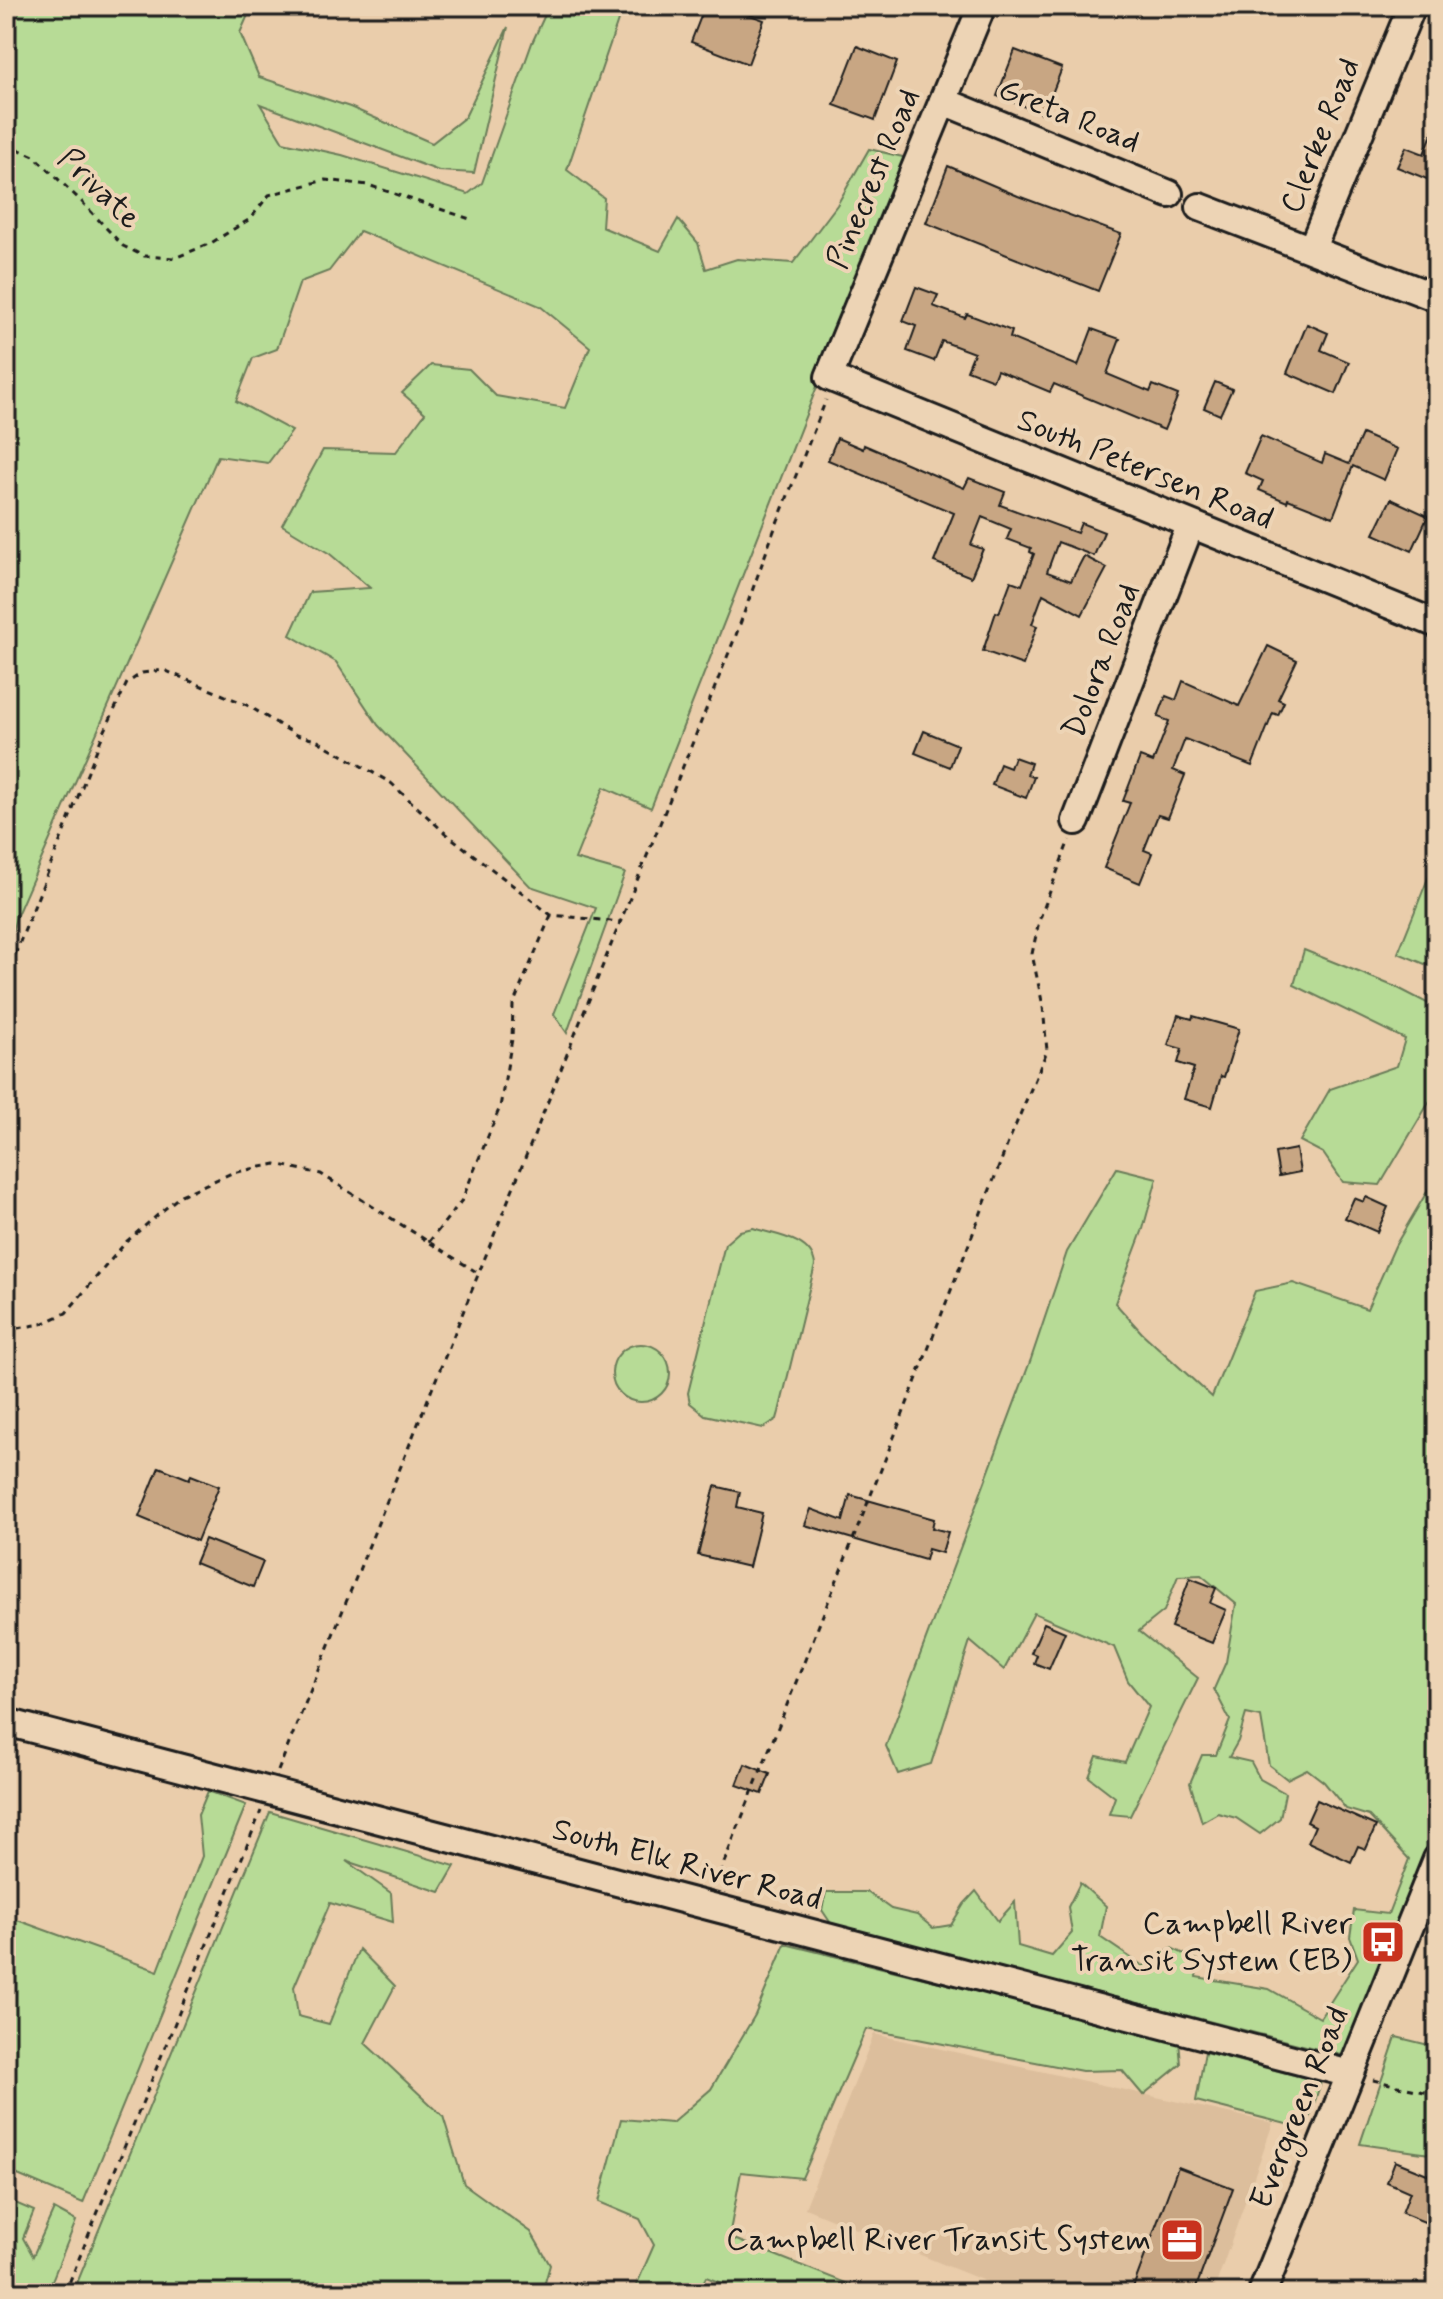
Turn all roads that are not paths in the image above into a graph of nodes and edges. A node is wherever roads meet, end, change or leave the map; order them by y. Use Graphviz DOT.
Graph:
graph roads {
  1 [pos="982,6"];
  2 [pos="1412,6"];
  3 [pos="943,101"];
  4 [pos="1169,194"];
  5 [pos="1200,207"];
  6 [pos="1312,248"];
  7 [pos="1437,298"];
  8 [pos="832,378"];
  9 [pos="1190,526"];
  10 [pos="1437,624"];
  11 [pos="1076,821"];
  12 [pos="6,1722"];
  13 [pos="1437,1859"];
  14 [pos="1350,2074"];
  15 [pos="1262,2293"];
  1 -- 3 [label="street, Pinecrest Road"];
  2 -- 6 [label="street, Clerke Road"];
  3 -- 4 [label="street, Greta Road"];
  3 -- 8 [label="street, Pinecrest Road"];
  5 -- 6 [label="street"];
  6 -- 7 [label="street"];
  8 -- 9 [label="street, South Petersen Road"];
  9 -- 10 [label="street, South Petersen Road"];
  9 -- 11 [label="street, Dolora Road"];
  12 -- 14 [label="street, South Elk River Road"];
  13 -- 14 [label="street, Evergreen Road"];
  14 -- 15 [label="street, Evergreen Road"];
}
